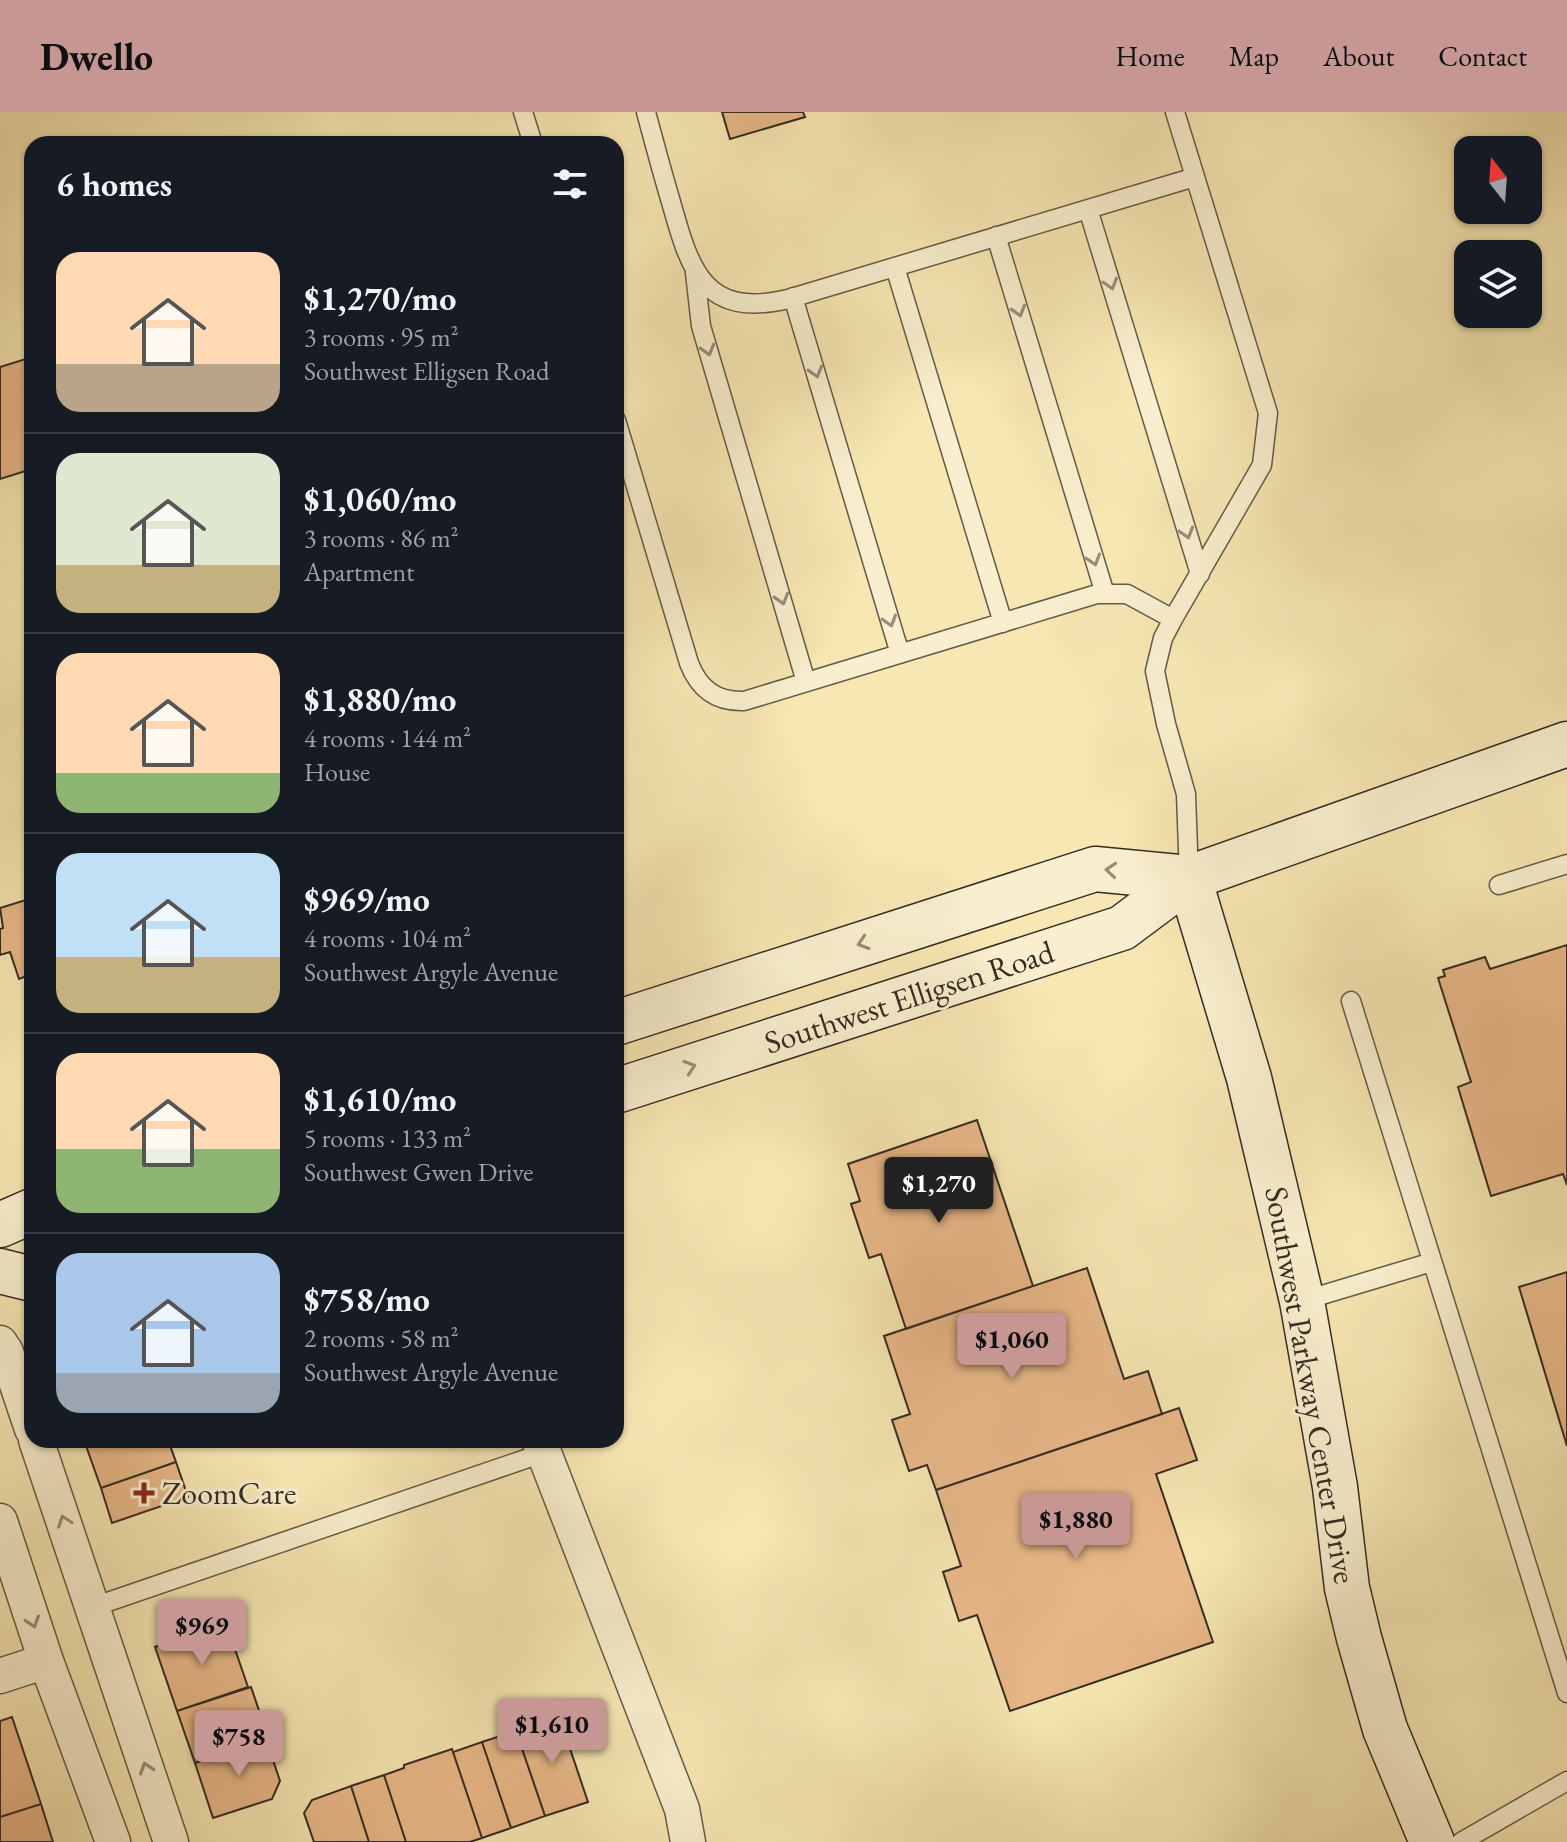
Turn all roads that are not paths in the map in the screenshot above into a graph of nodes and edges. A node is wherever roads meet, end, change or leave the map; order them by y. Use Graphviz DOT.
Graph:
graph roads {
  1 [pos="523,112"];
  2 [pos="646,112"];
  3 [pos="1175,112"];
  4 [pos="530,136"];
  5 [pos="1195,177"];
  6 [pos="1088,209"];
  7 [pos="996,236"];
  8 [pos="895,267"];
  9 [pos="695,273"];
  10 [pos="793,297"];
  11 [pos="624,446"];
  12 [pos="1200,574"];
  13 [pos="1105,594"];
  14 [pos="1173,619"];
  15 [pos="1003,623"];
  16 [pos="900,654"];
  17 [pos="806,682"];
  18 [pos="1567,744"];
  19 [pos="1567,864"];
  20 [pos="1189,878"];
  21 [pos="1499,885"];
  22 [pos="1351,1001"];
  23 [pos="624,1020"];
  24 [pos="624,1088"];
  25 [pos="24,1214"];
  26 [pos="0,1225"];
  27 [pos="1432,1262"];
  28 [pos="0,1271"];
  29 [pos="24,1277"];
  30 [pos="1302,1301"];
  31 [pos="0,1343"];
  32 [pos="24,1405"];
  33 [pos="39,1448"];
  34 [pos="538,1448"];
  35 [pos="541,1448"];
  36 [pos="0,1521"];
  37 [pos="93,1607"];
  38 [pos="46,1661"];
  39 [pos="0,1676"];
  40 [pos="1567,1693"];
  41 [pos="1567,1781"];
  42 [pos="113,1842"];
  43 [pos="171,1842"];
  44 [pos="688,1842"];
  45 [pos="1432,1842"];
  46 [pos="1461,1842"];
  1 -- 4 [label="lane"];
  2 -- 9 [label="lane"];
  3 -- 5 [label="lane"];
  5 -- 6 [label="lane"];
  5 -- 12 [label="lane"];
  6 -- 7 [label="lane"];
  6 -- 12 [label="lane, one-way"];
  7 -- 8 [label="lane"];
  7 -- 13 [label="lane, one-way"];
  8 -- 10 [label="lane"];
  8 -- 15 [label="lane"];
  9 -- 10 [label="lane"];
  9 -- 17 [label="lane, one-way"];
  10 -- 16 [label="lane, one-way"];
  11 -- 17 [label="lane"];
  12 -- 14 [label="lane"];
  13 -- 14 [label="lane"];
  13 -- 15 [label="lane"];
  14 -- 20 [label="lane"];
  15 -- 16 [label="lane"];
  16 -- 17 [label="lane"];
  18 -- 20 [label="main road, Southwest Elligsen Road"];
  19 -- 21 [label="lane"];
  20 -- 23 [label="main road, Southwest Elligsen Road, one-way"];
  24 -- 20 [label="main road, Southwest Elligsen Road, one-way"];
  20 -- 30 [label="main road, Southwest Parkway Center Drive"];
  22 -- 27 [label="lane"];
  25 -- 26 [label="main road"];
  27 -- 30 [label="lane"];
  27 -- 40 [label="lane"];
  28 -- 29 [label="main road"];
  30 -- 45 [label="main road, Southwest Parkway Center Drive"];
  31 -- 32 [label="street"];
  37 -- 33 [label="street, one-way"];
  34 -- 37 [label="lane"];
  35 -- 44 [label="street"];
  36 -- 38 [label="street, one-way"];
  43 -- 37 [label="street, one-way"];
  38 -- 39 [label="street"];
  38 -- 42 [label="street"];
  41 -- 46 [label="lane"];
}
